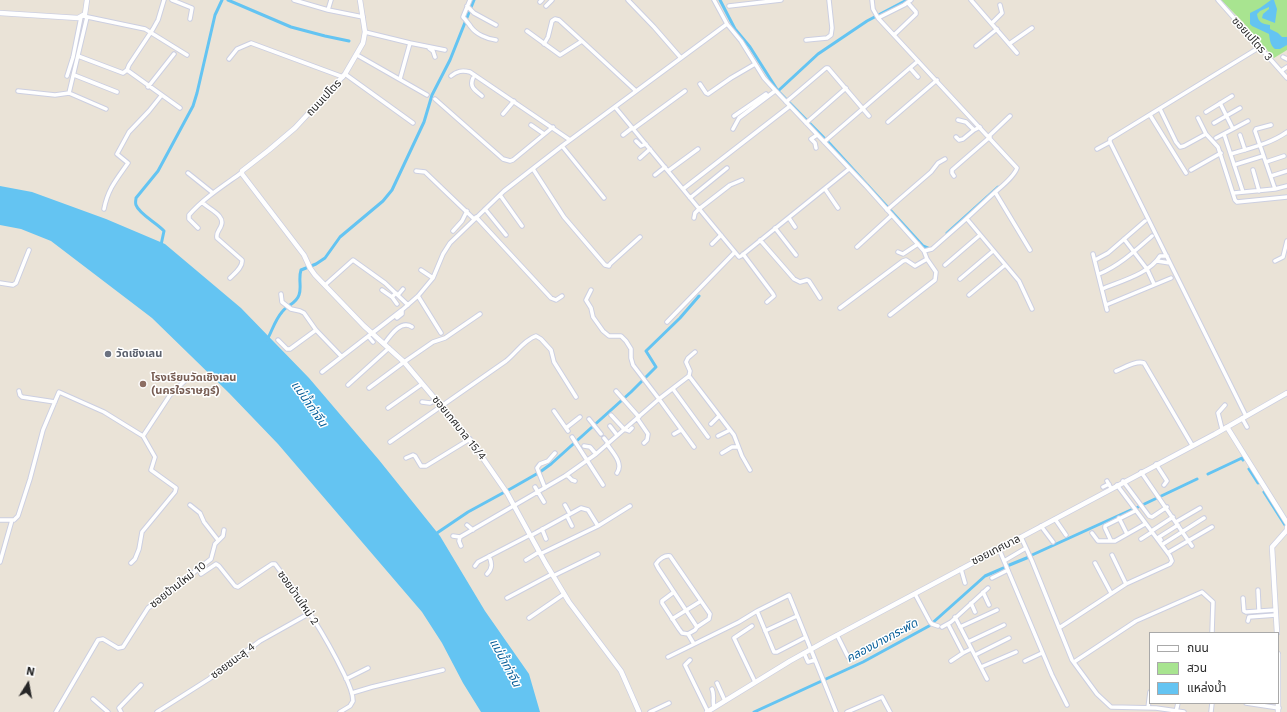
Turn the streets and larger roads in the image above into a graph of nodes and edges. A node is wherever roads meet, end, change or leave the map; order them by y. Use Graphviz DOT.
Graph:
graph roads {
  1 [pos="87,0"];
  2 [pos="164,0"];
  3 [pos="172,0"];
  4 [pos="294,0"];
  5 [pos="331,0"];
  6 [pos="360,0"];
  7 [pos="470,0"];
  8 [pos="552,0"];
  9 [pos="628,0"];
  10 [pos="714,0"];
  11 [pos="781,0"];
  12 [pos="829,0"];
  13 [pos="872,0"];
  14 [pos="972,0"];
  15 [pos="1218,0"];
  16 [pos="909,1"];
  17 [pos="1000,5"];
  18 [pos="546,6"];
  19 [pos="729,6"];
  20 [pos="469,8"];
  21 [pos="328,10"];
  22 [pos="0,13"];
  23 [pos="84,16"];
  24 [pos="363,17"];
  25 [pos="878,17"];
  26 [pos="190,18"];
  27 [pos="992,23"];
  28 [pos="728,24"];
  29 [pos="496,25"];
  30 [pos="1032,28"];
  31 [pos="997,29"];
  32 [pos="527,31"];
  33 [pos="151,32"];
  34 [pos="365,32"];
  35 [pos="894,35"];
  36 [pos="496,40"];
  37 [pos="806,40"];
  38 [pos="582,41"];
  39 [pos="410,43"];
  40 [pos="544,44"];
  41 [pos="1009,44"];
  42 [pos="976,46"];
  43 [pos="1260,47"];
  44 [pos="429,48"];
  45 [pos="445,50"];
  46 [pos="1017,53"];
  47 [pos="174,54"];
  48 [pos="187,55"];
  49 [pos="357,55"];
  50 [pos="78,56"];
  51 [pos="435,57"];
  52 [pos="1283,57"];
  53 [pos="681,58"];
  54 [pos="229,59"];
  55 [pos="1287,59"];
  56 [pos="918,61"];
  57 [pos="755,64"];
  58 [pos="1287,67"];
  59 [pos="910,68"];
  60 [pos="126,70"];
  61 [pos="1281,71"];
  62 [pos="74,75"];
  63 [pos="344,75"];
  64 [pos="67,76"];
  65 [pos="451,76"];
  66 [pos="475,77"];
  67 [pos="918,77"];
  68 [pos="1287,78"];
  69 [pos="400,79"];
  70 [pos="937,80"];
  71 [pos="700,84"];
  72 [pos="148,86"];
  73 [pos="846,88"];
  74 [pos="18,90"];
  75 [pos="774,90"];
  76 [pos="636,91"];
  77 [pos="684,91"];
  78 [pos="117,92"];
  79 [pos="69,93"];
  80 [pos="427,95"];
  81 [pos="161,96"];
  82 [pos="482,96"];
  83 [pos="1232,96"];
  84 [pos="435,98"];
  85 [pos="787,100"];
  86 [pos="514,101"];
  87 [pos="1220,103"];
  88 [pos="790,106"];
  89 [pos="615,107"];
  90 [pos="106,108"];
  91 [pos="180,108"];
  92 [pos="863,108"];
  93 [pos="1240,108"];
  94 [pos="1160,109"];
  95 [pos="1206,112"];
  96 [pos="503,114"];
  97 [pos="1150,115"];
  98 [pos="734,116"];
  99 [pos="869,116"];
  100 [pos="1010,116"];
  101 [pos="1226,116"];
  102 [pos="1198,118"];
  103 [pos="958,120"];
  104 [pos="808,121"];
  105 [pos="1248,121"];
  106 [pos="888,122"];
  107 [pos="413,123"];
  108 [pos="1214,124"];
  109 [pos="531,125"];
  110 [pos="1271,125"];
  111 [pos="980,126"];
  112 [pos="553,127"];
  113 [pos="633,129"];
  114 [pos="733,129"];
  115 [pos="1233,129"];
  116 [pos="974,130"];
  117 [pos="1287,132"];
  118 [pos="544,134"];
  119 [pos="1206,134"];
  120 [pos="1224,134"];
  121 [pos="1240,134"];
  122 [pos="623,135"];
  123 [pos="817,135"];
  124 [pos="956,137"];
  125 [pos="989,137"];
  126 [pos="1216,138"];
  127 [pos="570,140"];
  128 [pos="636,141"];
  129 [pos="824,142"];
  130 [pos="1110,142"];
  131 [pos="646,144"];
  132 [pos="1260,145"];
  133 [pos="562,146"];
  134 [pos="816,148"];
  135 [pos="650,149"];
  136 [pos="698,149"];
  137 [pos="1097,150"];
  138 [pos="1245,150"];
  139 [pos="1221,153"];
  140 [pos="1231,154"];
  141 [pos="1263,156"];
  142 [pos="1284,156"];
  143 [pos="640,158"];
  144 [pos="945,159"];
  145 [pos="1266,162"];
  146 [pos="1234,165"];
  147 [pos="665,167"];
  148 [pos="728,168"];
  149 [pos="533,169"];
  150 [pos="849,169"];
  151 [pos="1191,170"];
  152 [pos="1253,170"];
  153 [pos="416,171"];
  154 [pos="668,171"];
  155 [pos="1287,171"];
  156 [pos="241,172"];
  157 [pos="188,173"];
  158 [pos="1186,173"];
  159 [pos="655,175"];
  160 [pos="954,176"];
  161 [pos="1271,176"];
  162 [pos="742,180"];
  163 [pos="1287,186"];
  164 [pos="683,189"];
  165 [pos="825,189"];
  166 [pos="1275,189"];
  167 [pos="1259,191"];
  168 [pos="995,192"];
  169 [pos="1243,192"];
  170 [pos="213,193"];
  171 [pos="1234,193"];
  172 [pos="500,195"];
  173 [pos="1287,197"];
  174 [pos="604,198"];
  175 [pos="690,198"];
  176 [pos="202,202"];
  177 [pos="838,208"];
  178 [pos="104,209"];
  179 [pos="485,209"];
  180 [pos="699,209"];
  181 [pos="889,209"];
  182 [pos="467,211"];
  183 [pos="892,215"];
  184 [pos="475,218"];
  185 [pos="694,218"];
  186 [pos="789,218"];
  187 [pos="966,218"];
  188 [pos="1145,220"];
  189 [pos="522,226"];
  190 [pos="794,227"];
  191 [pos="198,228"];
  192 [pos="775,228"];
  193 [pos="453,231"];
  194 [pos="506,235"];
  195 [pos="721,235"];
  196 [pos="980,235"];
  197 [pos="640,236"];
  198 [pos="1152,236"];
  199 [pos="1124,239"];
  200 [pos="760,240"];
  201 [pos="1287,241"];
  202 [pos="712,244"];
  203 [pos="918,244"];
  204 [pos="857,247"];
  205 [pos="29,250"];
  206 [pos="1030,250"];
  207 [pos="924,251"];
  208 [pos="993,251"];
  209 [pos="898,252"];
  210 [pos="1134,252"];
  211 [pos="743,254"];
  212 [pos="1093,254"];
  213 [pos="737,255"];
  214 [pos="796,255"];
  215 [pos="1167,256"];
  216 [pos="926,259"];
  217 [pos="1095,260"];
  218 [pos="1157,261"];
  219 [pos="1275,261"];
  220 [pos="1170,263"];
  221 [pos="945,265"];
  222 [pos="1005,265"];
  223 [pos="1146,269"];
  224 [pos="422,270"];
  225 [pos="1099,274"];
  226 [pos="230,278"];
  227 [pos="433,278"];
  228 [pos="1171,278"];
  229 [pos="960,279"];
  230 [pos="0,283"];
  231 [pos="1154,284"];
  232 [pos="325,285"];
  233 [pos="403,289"];
  234 [pos="1102,289"];
  235 [pos="382,290"];
  236 [pos="591,290"];
  237 [pos="281,294"];
  238 [pos="397,294"];
  239 [pos="969,295"];
  240 [pos="418,296"];
  241 [pos="562,296"];
  242 [pos="392,297"];
  243 [pos="820,298"];
  244 [pos="767,302"];
  245 [pos="397,304"];
  246 [pos="408,305"];
  247 [pos="1106,305"];
  248 [pos="840,308"];
  249 [pos="1032,309"];
  250 [pos="402,310"];
  251 [pos="1107,310"];
  252 [pos="480,314"];
  253 [pos="890,315"];
  254 [pos="397,318"];
  255 [pos="667,322"];
  256 [pos="412,326"];
  257 [pos="316,330"];
  258 [pos="442,332"];
  259 [pos="370,335"];
  260 [pos="278,340"];
  261 [pos="373,342"];
  262 [pos="384,344"];
  263 [pos="389,348"];
  264 [pos="695,352"];
  265 [pos="341,356"];
  266 [pos="404,362"];
  267 [pos="1116,371"];
  268 [pos="322,372"];
  269 [pos="190,376"];
  270 [pos="689,376"];
  271 [pos="422,384"];
  272 [pos="348,385"];
  273 [pos="369,388"];
  274 [pos="673,389"];
  275 [pos="616,390"];
  276 [pos="20,391"];
  277 [pos="1287,393"];
  278 [pos="576,397"];
  279 [pos="659,399"];
  280 [pos="436,400"];
  281 [pos="55,402"];
  282 [pos="422,402"];
  283 [pos="441,405"];
  284 [pos="1225,405"];
  285 [pos="388,408"];
  286 [pos="554,411"];
  287 [pos="611,415"];
  288 [pos="719,416"];
  289 [pos="580,417"];
  290 [pos="638,417"];
  291 [pos="1244,417"];
  292 [pos="592,422"];
  293 [pos="711,424"];
  294 [pos="610,426"];
  295 [pos="1247,427"];
  296 [pos="632,428"];
  297 [pos="1224,428"];
  298 [pos="624,429"];
  299 [pos="681,430"];
  300 [pos="730,430"];
  301 [pos="674,434"];
  302 [pos="617,435"];
  303 [pos="143,436"];
  304 [pos="718,436"];
  305 [pos="708,437"];
  306 [pos="470,439"];
  307 [pos="574,439"];
  308 [pos="390,442"];
  309 [pos="644,443"];
  310 [pos="607,444"];
  311 [pos="1192,445"];
  312 [pos="584,446"];
  313 [pos="694,447"];
  314 [pos="738,447"];
  315 [pos="555,453"];
  316 [pos="722,453"];
  317 [pos="596,454"];
  318 [pos="406,458"];
  319 [pos="587,460"];
  320 [pos="1156,464"];
  321 [pos="750,470"];
  322 [pos="1141,472"];
  323 [pos="617,473"];
  324 [pos="567,475"];
  325 [pos="575,481"];
  326 [pos="1123,481"];
  327 [pos="1109,484"];
  328 [pos="603,485"];
  329 [pos="1116,485"];
  330 [pos="1164,485"];
  331 [pos="535,487"];
  332 [pos="1103,487"];
  333 [pos="546,488"];
  334 [pos="538,492"];
  335 [pos="544,502"];
  336 [pos="190,505"];
  337 [pos="565,506"];
  338 [pos="630,506"];
  339 [pos="514,507"];
  340 [pos="1166,507"];
  341 [pos="1200,508"];
  342 [pos="1135,511"];
  343 [pos="568,515"];
  344 [pos="1173,517"];
  345 [pos="1119,518"];
  346 [pos="1204,518"];
  347 [pos="1055,519"];
  348 [pos="0,520"];
  349 [pos="12,520"];
  350 [pos="1177,523"];
  351 [pos="1287,523"];
  352 [pos="467,524"];
  353 [pos="1147,524"];
  354 [pos="572,526"];
  355 [pos="598,526"];
  356 [pos="1041,526"];
  357 [pos="1212,527"];
  358 [pos="1287,527"];
  359 [pos="224,530"];
  360 [pos="473,530"];
  361 [pos="542,530"];
  362 [pos="1183,531"];
  363 [pos="1154,532"];
  364 [pos="1092,533"];
  365 [pos="1127,534"];
  366 [pos="530,535"];
  367 [pos="1066,535"];
  368 [pos="453,536"];
  369 [pos="460,537"];
  370 [pos="1021,537"];
  371 [pos="546,539"];
  372 [pos="1141,539"];
  373 [pos="218,540"];
  374 [pos="1188,540"];
  375 [pos="1111,541"];
  376 [pos="1053,542"];
  377 [pos="1163,544"];
  378 [pos="461,546"];
  379 [pos="1192,546"];
  380 [pos="1026,548"];
  381 [pos="999,549"];
  382 [pos="1169,552"];
  383 [pos="539,553"];
  384 [pos="598,554"];
  385 [pos="489,556"];
  386 [pos="1112,556"];
  387 [pos="1173,558"];
  388 [pos="526,560"];
  389 [pos="1004,560"];
  390 [pos="0,562"];
  391 [pos="131,563"];
  392 [pos="1095,563"];
  393 [pos="475,566"];
  394 [pos="961,569"];
  395 [pos="1008,570"];
  396 [pos="200,574"];
  397 [pos="487,574"];
  398 [pos="553,575"];
  399 [pos="992,578"];
  400 [pos="965,584"];
  401 [pos="1126,584"];
  402 [pos="988,588"];
  403 [pos="1258,590"];
  404 [pos="674,592"];
  405 [pos="983,592"];
  406 [pos="1111,593"];
  407 [pos="564,594"];
  408 [pos="915,594"];
  409 [pos="507,598"];
  410 [pos="1243,598"];
  411 [pos="701,601"];
  412 [pos="971,603"];
  413 [pos="989,605"];
  414 [pos="997,610"];
  415 [pos="687,611"];
  416 [pos="757,611"];
  417 [pos="1259,611"];
  418 [pos="974,612"];
  419 [pos="1276,612"];
  420 [pos="310,613"];
  421 [pos="797,616"];
  422 [pos="955,617"];
  423 [pos="529,618"];
  424 [pos="672,619"];
  425 [pos="1248,621"];
  426 [pos="948,624"];
  427 [pos="1004,624"];
  428 [pos="752,626"];
  429 [pos="697,627"];
  430 [pos="960,627"];
  431 [pos="1059,628"];
  432 [pos="765,631"];
  433 [pos="1212,632"];
  434 [pos="1277,632"];
  435 [pos="688,634"];
  436 [pos="837,635"];
  437 [pos="806,637"];
  438 [pos="1009,638"];
  439 [pos="968,642"];
  440 [pos="694,644"];
  441 [pos="811,649"];
  442 [pos="972,649"];
  443 [pos="1016,652"];
  444 [pos="804,653"];
  445 [pos="963,653"];
  446 [pos="1042,653"];
  447 [pos="975,655"];
  448 [pos="668,657"];
  449 [pos="848,657"];
  450 [pos="690,660"];
  451 [pos="816,660"];
  452 [pos="951,661"];
  453 [pos="1025,661"];
  454 [pos="1074,662"];
  455 [pos="368,668"];
  456 [pos="981,668"];
  457 [pos="443,670"];
  458 [pos="346,679"];
  459 [pos="987,679"];
  460 [pos="755,682"];
  461 [pos="717,683"];
  462 [pos="141,685"];
  463 [pos="712,689"];
  464 [pos="352,693"];
  465 [pos="93,699"];
  466 [pos="1149,700"];
  467 [pos="726,701"];
  468 [pos="669,703"];
  469 [pos="1251,704"];
  470 [pos="1067,705"];
  471 [pos="714,707"];
  472 [pos="1148,708"];
  473 [pos="1279,710"];
  474 [pos="1176,711"];
  475 [pos="56,712"];
  476 [pos="108,712"];
  477 [pos="121,712"];
  478 [pos="157,712"];
  479 [pos="340,712"];
  480 [pos="639,712"];
  481 [pos="650,712"];
  482 [pos="708,712"];
  483 [pos="836,712"];
  484 [pos="847,712"];
  485 [pos="890,712"];
  486 [pos="1184,712"];
  1 -- 23 [label="street"];
  2 -- 33 [label="street"];
  3 -- 26 [label="street"];
  4 -- 21 [label="street"];
  5 -- 21 [label="street"];
  6 -- 24 [label="street, ถนนเปโตร"];
  7 -- 20 [label="street"];
  8 -- 18 [label="street"];
  9 -- 53 [label="street"];
  10 -- 28 [label="street"];
  11 -- 19 [label="street"];
  12 -- 37 [label="street"];
  13 -- 25 [label="street"];
  14 -- 27 [label="street"];
  15 -- 43 [label="street, ซอยเปโตร 3"];
  16 -- 25 [label="street"];
  16 -- 35 [label="street"];
  17 -- 27 [label="street"];
  20 -- 29 [label="street"];
  20 -- 36 [label="street"];
  21 -- 24 [label="street"];
  22 -- 23 [label="street"];
  23 -- 33 [label="street"];
  23 -- 50 [label="street"];
  23 -- 64 [label="street"];
  24 -- 34 [label="street, ถนนเปโตร"];
  25 -- 35 [label="street"];
  27 -- 31 [label="street"];
  28 -- 53 [label="street"];
  28 -- 57 [label="street"];
  30 -- 41 [label="street"];
  31 -- 41 [label="street"];
  31 -- 42 [label="street"];
  32 -- 40 [label="street"];
  33 -- 48 [label="street"];
  33 -- 60 [label="street"];
  34 -- 39 [label="street"];
  34 -- 49 [label="street, ถนนเปโตร"];
  35 -- 56 [label="street"];
  38 -- 40 [label="street"];
  38 -- 40 [label="street"];
  38 -- 76 [label="street"];
  39 -- 44 [label="street"];
  39 -- 69 [label="street"];
  41 -- 46 [label="street"];
  43 -- 61 [label="street, ซอยเปโตร 3"];
  43 -- 94 [label="street"];
  44 -- 45 [label="street"];
  44 -- 51 [label="street"];
  47 -- 72 [label="street"];
  49 -- 63 [label="street, ถนนเปโตร"];
  49 -- 69 [label="street"];
  50 -- 60 [label="street"];
  50 -- 62 [label="street"];
  52 -- 55 [label="street"];
  53 -- 76 [label="street"];
  54 -- 63 [label="street"];
  56 -- 59 [label="street"];
  56 -- 70 [label="street"];
  57 -- 71 [label="street"];
  57 -- 75 [label="street"];
  58 -- 61 [label="street"];
  59 -- 67 [label="street"];
  59 -- 92 [label="street"];
  60 -- 72 [label="street"];
  61 -- 68 [label="street, ซอยเปโตร 3"];
  62 -- 78 [label="street"];
  62 -- 79 [label="street"];
  63 -- 107 [label="street"];
  63 -- 156 [label="street, ถนนเปโตร"];
  65 -- 66 [label="street"];
  66 -- 82 [label="street"];
  66 -- 86 [label="street"];
  69 -- 80 [label="street"];
  70 -- 106 [label="street"];
  70 -- 111 [label="street"];
  72 -- 81 [label="street"];
  73 -- 85 [label="street"];
  73 -- 92 [label="street"];
  73 -- 104 [label="street"];
  74 -- 79 [label="street"];
  75 -- 85 [label="street"];
  75 -- 98 [label="street"];
  75 -- 114 [label="street"];
  76 -- 89 [label="street"];
  77 -- 113 [label="street"];
  79 -- 90 [label="street"];
  81 -- 91 [label="street"];
  81 -- 178 [label="street"];
  83 -- 87 [label="street"];
  84 -- 118 [label="street"];
  85 -- 88 [label="street"];
  86 -- 96 [label="street"];
  86 -- 112 [label="street"];
  87 -- 95 [label="street"];
  87 -- 101 [label="street"];
  88 -- 104 [label="street"];
  88 -- 164 [label="street"];
  89 -- 113 [label="street"];
  89 -- 127 [label="street"];
  92 -- 99 [label="street"];
  92 -- 129 [label="street"];
  93 -- 101 [label="street"];
  94 -- 97 [label="street"];
  94 -- 119 [label="street"];
  97 -- 130 [label="street"];
  97 -- 158 [label="street"];
  100 -- 125 [label="street"];
  101 -- 108 [label="street"];
  101 -- 115 [label="street"];
  102 -- 119 [label="street"];
  103 -- 116 [label="street"];
  104 -- 123 [label="street"];
  105 -- 115 [label="street"];
  109 -- 118 [label="street"];
  110 -- 132 [label="street"];
  111 -- 116 [label="street"];
  111 -- 125 [label="street"];
  112 -- 118 [label="street"];
  112 -- 127 [label="street"];
  113 -- 122 [label="street"];
  113 -- 131 [label="street"];
  115 -- 120 [label="street"];
  116 -- 124 [label="street"];
  117 -- 132 [label="street"];
  119 -- 139 [label="street"];
  120 -- 126 [label="street"];
  120 -- 140 [label="street"];
  121 -- 138 [label="street"];
  123 -- 129 [label="street"];
  123 -- 134 [label="street"];
  125 -- 160 [label="street"];
  125 -- 168 [label="street"];
  127 -- 133 [label="street"];
  128 -- 131 [label="street"];
  129 -- 150 [label="street"];
  130 -- 137 [label="street"];
  130 -- 215 [label="street"];
  131 -- 135 [label="street"];
  132 -- 138 [label="street"];
  132 -- 141 [label="street"];
  133 -- 149 [label="street"];
  133 -- 174 [label="street"];
  135 -- 143 [label="street"];
  135 -- 147 [label="street"];
  136 -- 154 [label="street"];
  138 -- 140 [label="street"];
  139 -- 151 [label="street"];
  139 -- 173 [label="street"];
  140 -- 146 [label="street"];
  141 -- 145 [label="street"];
  141 -- 146 [label="street"];
  142 -- 145 [label="street"];
  144 -- 181 [label="street"];
  145 -- 161 [label="street"];
  146 -- 169 [label="street"];
  147 -- 154 [label="street"];
  147 -- 159 [label="street"];
  148 -- 175 [label="street"];
  149 -- 172 [label="street"];
  149 -- 197 [label="street"];
  150 -- 165 [label="street"];
  150 -- 181 [label="street"];
  152 -- 167 [label="street"];
  153 -- 182 [label="street"];
  154 -- 164 [label="street"];
  155 -- 161 [label="street"];
  156 -- 170 [label="street"];
  156 -- 232 [label="street, ซอยเทศบาล 15/4"];
  157 -- 170 [label="street"];
  161 -- 166 [label="street"];
  162 -- 180 [label="street"];
  163 -- 166 [label="street"];
  164 -- 175 [label="street"];
  165 -- 177 [label="street"];
  165 -- 186 [label="street"];
  166 -- 167 [label="street"];
  167 -- 169 [label="street"];
  168 -- 187 [label="street"];
  168 -- 206 [label="street"];
  169 -- 171 [label="street"];
  170 -- 176 [label="street"];
  172 -- 179 [label="street"];
  172 -- 189 [label="street"];
  175 -- 180 [label="street"];
  176 -- 191 [label="street"];
  176 -- 226 [label="street"];
  179 -- 184 [label="street"];
  179 -- 194 [label="street"];
  180 -- 185 [label="street"];
  180 -- 195 [label="street"];
  181 -- 183 [label="street"];
  182 -- 184 [label="street"];
  182 -- 193 [label="street"];
  183 -- 203 [label="street"];
  183 -- 204 [label="street"];
  184 -- 227 [label="street"];
  184 -- 241 [label="street"];
  186 -- 190 [label="street"];
  186 -- 192 [label="street"];
  187 -- 196 [label="street"];
  187 -- 207 [label="street"];
  188 -- 199 [label="street"];
  192 -- 200 [label="street"];
  192 -- 214 [label="street"];
  195 -- 202 [label="street"];
  195 -- 213 [label="street"];
  196 -- 208 [label="street"];
  196 -- 221 [label="street"];
  198 -- 210 [label="street"];
  199 -- 210 [label="street"];
  199 -- 217 [label="street"];
  200 -- 211 [label="street"];
  200 -- 243 [label="street"];
  201 -- 219 [label="street"];
  203 -- 207 [label="street"];
  203 -- 209 [label="street"];
  205 -- 230 [label="street"];
  207 -- 216 [label="street"];
  208 -- 222 [label="street"];
  208 -- 229 [label="street"];
  210 -- 223 [label="street"];
  210 -- 225 [label="street"];
  211 -- 213 [label="street"];
  211 -- 244 [label="street"];
  212 -- 217 [label="street"];
  213 -- 255 [label="street"];
  215 -- 218 [label="street"];
  215 -- 220 [label="street"];
  216 -- 248 [label="street"];
  216 -- 253 [label="street"];
  217 -- 225 [label="street"];
  218 -- 220 [label="street"];
  218 -- 223 [label="street"];
  220 -- 291 [label="street"];
  222 -- 239 [label="street"];
  222 -- 249 [label="street"];
  223 -- 231 [label="street"];
  223 -- 234 [label="street"];
  224 -- 227 [label="street"];
  225 -- 234 [label="street"];
  227 -- 240 [label="street"];
  228 -- 231 [label="street"];
  231 -- 247 [label="street"];
  232 -- 238 [label="street"];
  232 -- 259 [label="street, ซอยเทศบาล 15/4"];
  233 -- 238 [label="street"];
  234 -- 247 [label="street"];
  235 -- 242 [label="street"];
  236 -- 279 [label="street"];
  237 -- 257 [label="street"];
  238 -- 242 [label="street"];
  238 -- 246 [label="street"];
  240 -- 246 [label="street"];
  240 -- 258 [label="street"];
  242 -- 245 [label="street"];
  246 -- 250 [label="street"];
  247 -- 251 [label="street"];
  250 -- 254 [label="street"];
  250 -- 259 [label="street"];
  252 -- 266 [label="street"];
  256 -- 262 [label="street"];
  257 -- 260 [label="street"];
  257 -- 265 [label="street"];
  259 -- 261 [label="street"];
  259 -- 262 [label="street, ซอยเทศบาล 15/4"];
  259 -- 265 [label="street"];
  262 -- 263 [label="street, ซอยเทศบาล 15/4"];
  263 -- 266 [label="street, ซอยเทศบาล 15/4"];
  263 -- 272 [label="street"];
  264 -- 270 [label="street"];
  265 -- 268 [label="street"];
  266 -- 271 [label="street, ซอยเทศบาล 15/4"];
  266 -- 273 [label="street"];
  267 -- 311 [label="street"];
  269 -- 303 [label="street"];
  270 -- 274 [label="street"];
  270 -- 288 [label="street"];
  271 -- 280 [label="street, ซอยเทศบาล 15/4"];
  271 -- 285 [label="street"];
  274 -- 279 [label="street"];
  274 -- 305 [label="street"];
  275 -- 290 [label="street"];
  276 -- 281 [label="street"];
  277 -- 291 [label="street, ซอยเทศบาล"];
  278 -- 283 [label="street"];
  279 -- 290 [label="street"];
  279 -- 299 [label="street"];
  280 -- 282 [label="street"];
  280 -- 283 [label="street, ซอยเทศบาล 15/4"];
  281 -- 303 [label="street"];
  281 -- 349 [label="street"];
  283 -- 306 [label="street, ซอยเทศบาล 15/4"];
  283 -- 308 [label="street"];
  284 -- 297 [label="street"];
  286 -- 289 [label="street"];
  287 -- 298 [label="street"];
  288 -- 293 [label="street"];
  288 -- 300 [label="street"];
  290 -- 298 [label="street"];
  290 -- 309 [label="street"];
  291 -- 295 [label="street"];
  291 -- 297 [label="street, ซอยเทศบาล"];
  292 -- 310 [label="street"];
  294 -- 302 [label="street"];
  296 -- 298 [label="street"];
  297 -- 311 [label="street, ซอยเทศบาล"];
  297 -- 351 [label="street"];
  298 -- 302 [label="street"];
  299 -- 301 [label="street"];
  299 -- 313 [label="street"];
  300 -- 304 [label="street"];
  300 -- 314 [label="street"];
  302 -- 310 [label="street"];
  303 -- 391 [label="street"];
  306 -- 318 [label="street"];
  306 -- 339 [label="street, ซอยเทศบาล 15/4"];
  307 -- 319 [label="street"];
  310 -- 317 [label="street"];
  310 -- 323 [label="street"];
  311 -- 320 [label="street, ซอยเทศบาล"];
  312 -- 317 [label="street"];
  314 -- 316 [label="street"];
  314 -- 321 [label="street"];
  315 -- 333 [label="street"];
  317 -- 319 [label="street"];
  319 -- 324 [label="street"];
  319 -- 328 [label="street"];
  320 -- 322 [label="street, ซอยเทศบาล"];
  320 -- 330 [label="street"];
  322 -- 326 [label="street, ซอยเทศบาล"];
  322 -- 340 [label="street"];
  324 -- 325 [label="street"];
  324 -- 333 [label="street"];
  326 -- 329 [label="street, ซอยเทศบาล"];
  326 -- 340 [label="street"];
  327 -- 329 [label="street, ซอยเทศบาล"];
  327 -- 332 [label="street"];
  327 -- 347 [label="street, ซอยเทศบาล"];
  329 -- 342 [label="street"];
  331 -- 334 [label="street"];
  333 -- 334 [label="street"];
  334 -- 335 [label="street"];
  334 -- 339 [label="street"];
  336 -- 373 [label="street"];
  337 -- 343 [label="street"];
  338 -- 355 [label="street"];
  339 -- 360 [label="street"];
  339 -- 366 [label="street, ซอยเทศบาล 15/4"];
  340 -- 344 [label="street"];
  341 -- 350 [label="street"];
  342 -- 345 [label="street"];
  342 -- 353 [label="street"];
  343 -- 354 [label="street"];
  343 -- 355 [label="street"];
  343 -- 361 [label="street"];
  344 -- 350 [label="street"];
  344 -- 363 [label="street"];
  345 -- 365 [label="street"];
  345 -- 375 [label="street"];
  346 -- 362 [label="street"];
  347 -- 356 [label="street, ซอยเทศบาล"];
  347 -- 367 [label="street"];
  348 -- 349 [label="street"];
  349 -- 390 [label="street"];
  350 -- 362 [label="street"];
  350 -- 377 [label="street"];
  352 -- 360 [label="street"];
  353 -- 363 [label="street"];
  353 -- 365 [label="street"];
  355 -- 383 [label="street"];
  356 -- 370 [label="street, ซอยเทศบาล"];
  356 -- 376 [label="street"];
  357 -- 374 [label="street"];
  358 -- 419 [label="street"];
  359 -- 373 [label="street, ซอยบ้านใหม่ 10"];
  360 -- 369 [label="street"];
  361 -- 366 [label="street"];
  361 -- 371 [label="street"];
  362 -- 374 [label="street"];
  362 -- 377 [label="street"];
  363 -- 372 [label="street"];
  363 -- 401 [label="street"];
  364 -- 375 [label="street"];
  365 -- 375 [label="street"];
  366 -- 383 [label="street, ซอยเทศบาล 15/4"];
  366 -- 385 [label="street"];
  368 -- 369 [label="street"];
  369 -- 378 [label="street"];
  370 -- 380 [label="street"];
  370 -- 381 [label="street, ซอยเทศบาล"];
  373 -- 475 [label="street, ซอยบ้านใหม่ 10"];
  374 -- 379 [label="street"];
  374 -- 382 [label="street"];
  377 -- 382 [label="street"];
  380 -- 389 [label="street"];
  380 -- 431 [label="street"];
  381 -- 389 [label="street"];
  381 -- 394 [label="street, ซอยเทศบาล"];
  382 -- 387 [label="street"];
  383 -- 388 [label="street"];
  383 -- 398 [label="street, ซอยเทศบาล 15/4"];
  384 -- 398 [label="street"];
  385 -- 393 [label="street"];
  385 -- 397 [label="street"];
  386 -- 401 [label="street"];
  389 -- 395 [label="street"];
  392 -- 406 [label="street"];
  394 -- 400 [label="street"];
  394 -- 408 [label="street, ซอยเทศบาล"];
  395 -- 399 [label="street"];
  395 -- 446 [label="street"];
  396 -- 420 [label="street, ซอยบ้านใหม่ 2"];
  398 -- 407 [label="street, ซอยเทศบาล 15/4"];
  398 -- 409 [label="street"];
  401 -- 406 [label="street"];
  402 -- 405 [label="street"];
  403 -- 417 [label="street"];
  404 -- 411 [label="street"];
  404 -- 415 [label="street"];
  404 -- 424 [label="street"];
  405 -- 412 [label="street"];
  405 -- 413 [label="street"];
  406 -- 431 [label="street"];
  407 -- 423 [label="street"];
  407 -- 480 [label="street, ซอยเทศบาล 15/4"];
  408 -- 426 [label="street"];
  408 -- 436 [label="street, ซอยเทศบาล"];
  410 -- 417 [label="street"];
  411 -- 415 [label="street"];
  411 -- 429 [label="street"];
  412 -- 418 [label="street"];
  412 -- 422 [label="street"];
  414 -- 430 [label="street"];
  415 -- 424 [label="street"];
  415 -- 429 [label="street"];
  416 -- 421 [label="street"];
  416 -- 432 [label="street"];
  416 -- 440 [label="street"];
  417 -- 419 [label="street"];
  419 -- 425 [label="street"];
  419 -- 434 [label="street"];
  420 -- 458 [label="street, ซอยบ้านใหม่ 2"];
  420 -- 478 [label="street, ซอยชนะสุ 4"];
  421 -- 432 [label="street"];
  421 -- 437 [label="street"];
  422 -- 426 [label="street"];
  422 -- 430 [label="street"];
  424 -- 435 [label="street"];
  426 -- 445 [label="street"];
  427 -- 439 [label="street"];
  428 -- 460 [label="street"];
  429 -- 435 [label="street"];
  430 -- 439 [label="street"];
  431 -- 454 [label="street"];
  432 -- 437 [label="street"];
  433 -- 454 [label="street"];
  435 -- 440 [label="street"];
  436 -- 441 [label="street, ซอยเทศบาล"];
  436 -- 449 [label="street"];
  437 -- 441 [label="street"];
  438 -- 447 [label="street"];
  439 -- 442 [label="street"];
  440 -- 448 [label="street"];
  441 -- 444 [label="street, ซอยเทศบาล"];
  441 -- 451 [label="street"];
  442 -- 445 [label="street"];
  442 -- 447 [label="street"];
  443 -- 456 [label="street"];
  444 -- 451 [label="street"];
  444 -- 460 [label="street, ซอยเทศบาล"];
  445 -- 452 [label="street"];
  446 -- 453 [label="street"];
  446 -- 470 [label="street"];
  447 -- 456 [label="street"];
  450 -- 482 [label="street"];
  451 -- 483 [label="street"];
  454 -- 472 [label="street"];
  455 -- 458 [label="street"];
  456 -- 459 [label="street"];
  457 -- 464 [label="street"];
  458 -- 464 [label="street, ซอยบ้านใหม่ 2"];
  460 -- 467 [label="street, ซอยเทศบาล"];
  461 -- 467 [label="street"];
  462 -- 477 [label="street"];
  463 -- 471 [label="street"];
  464 -- 479 [label="street, ซอยบ้านใหม่ 2"];
  465 -- 476 [label="street"];
  466 -- 472 [label="street"];
  467 -- 471 [label="street, ซอยเทศบาล"];
  468 -- 481 [label="street"];
  469 -- 473 [label="street"];
  471 -- 482 [label="street, ซอยเทศบาล"];
  472 -- 474 [label="street"];
  474 -- 486 [label="street"];
  484 -- 485 [label="street"];
}
